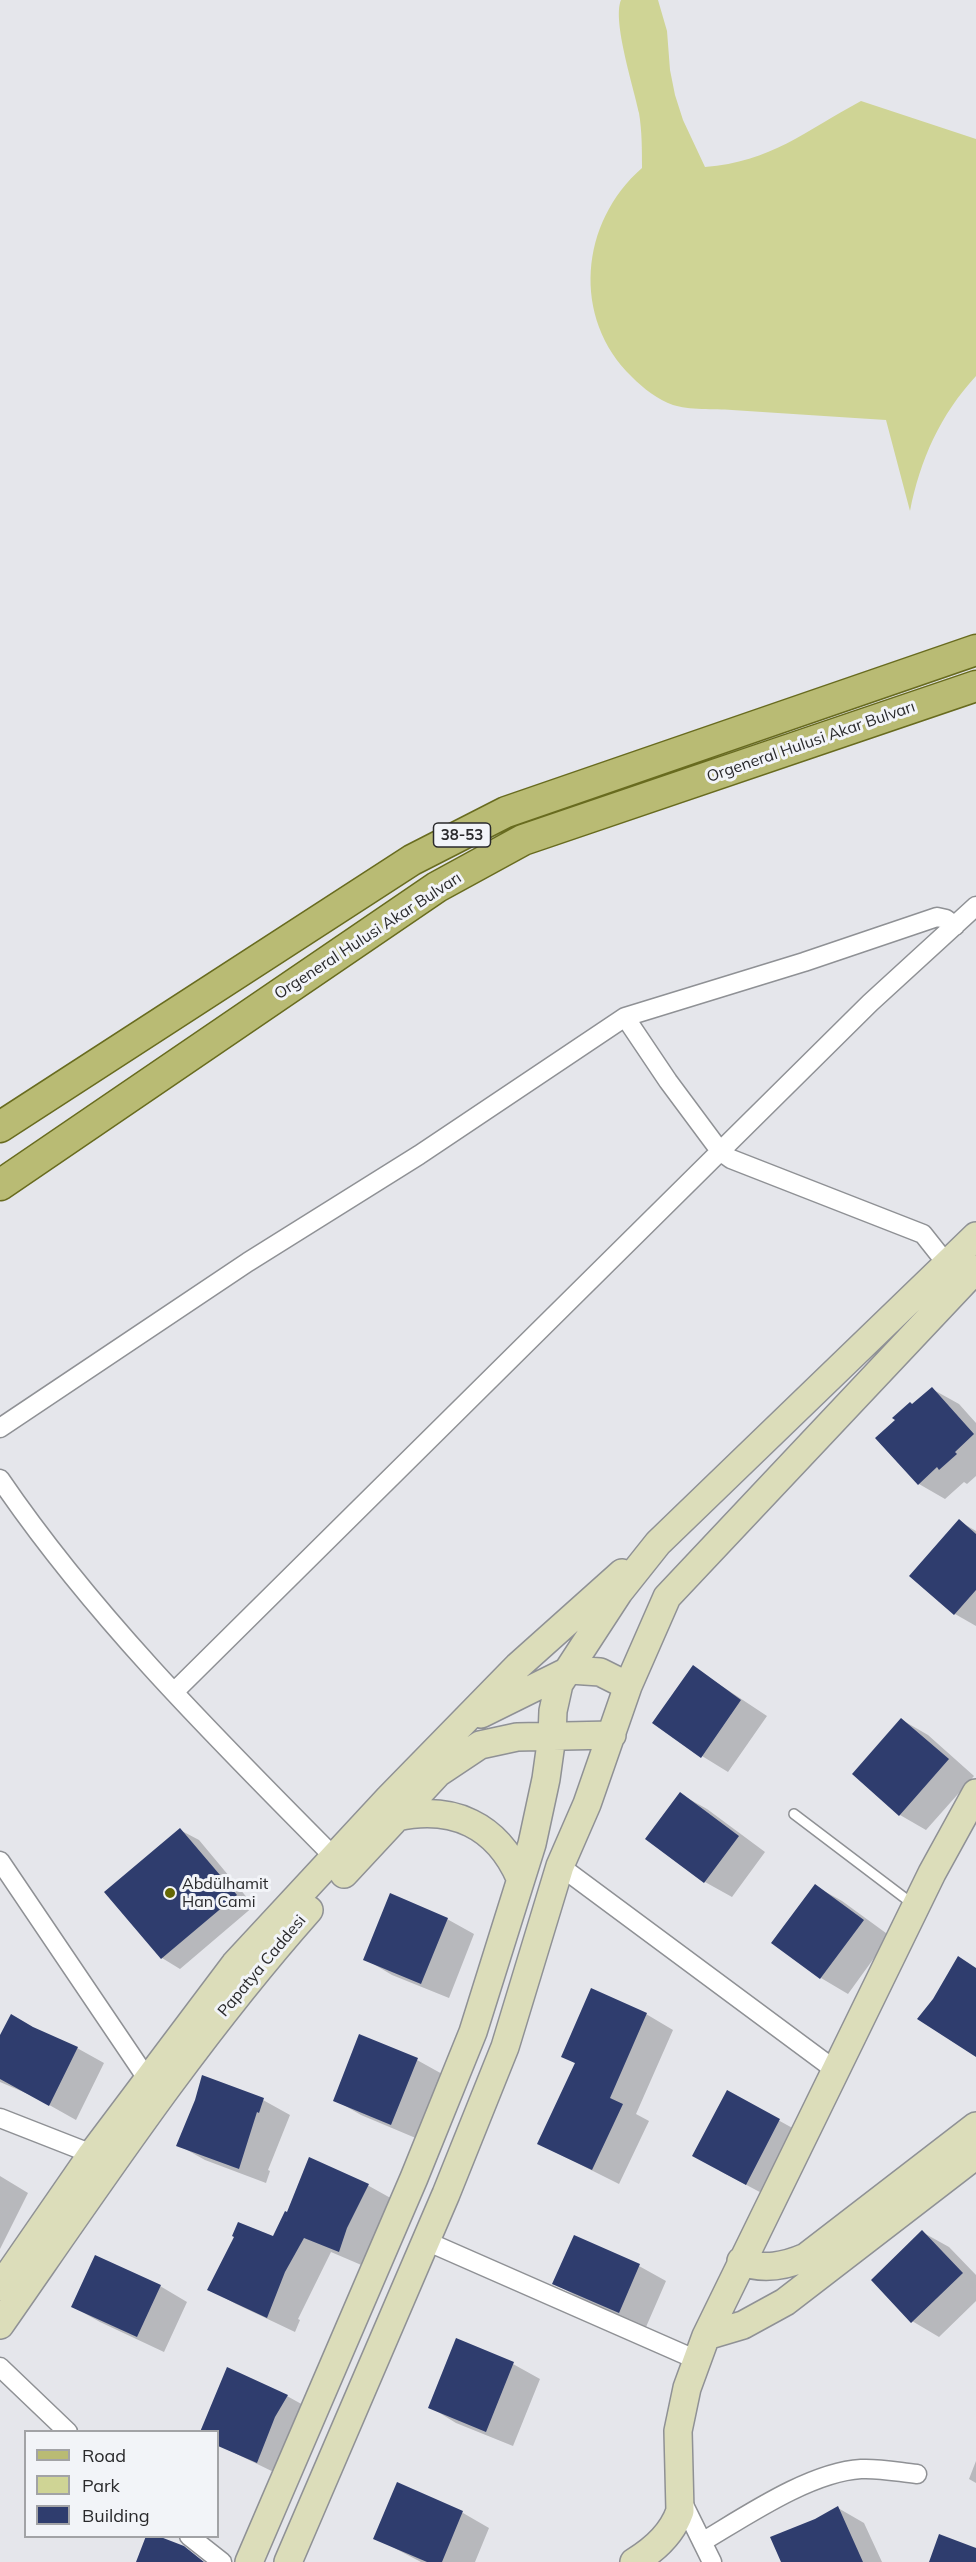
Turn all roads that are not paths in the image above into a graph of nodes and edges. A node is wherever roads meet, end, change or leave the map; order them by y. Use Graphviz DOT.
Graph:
graph roads {
  1 [pos="976,650"];
  2 [pos="976,686"];
  3 [pos="976,906"];
  4 [pos="955,926"];
  5 [pos="625,1017"];
  6 [pos="0,1127"];
  7 [pos="720,1151"];
  8 [pos="0,1185"];
  9 [pos="976,1236"];
  10 [pos="965,1278"];
  11 [pos="0,1428"];
  12 [pos="0,1479"];
  13 [pos="658,1543"];
  14 [pos="570,1670"];
  15 [pos="628,1686"];
  16 [pos="175,1691"];
  17 [pos="461,1724"];
  18 [pos="612,1735"];
  19 [pos="552,1736"];
  20 [pos="976,1793"];
  21 [pos="794,1814"];
  22 [pos="398,1817"];
  23 [pos="334,1857"];
  24 [pos="0,1861"];
  25 [pos="560,1866"];
  26 [pos="520,1878"];
  27 [pos="916,1906"];
  28 [pos="835,2070"];
  29 [pos="148,2080"];
  30 [pos="0,2118"];
  31 [pos="976,2126"];
  32 [pos="976,2155"];
  33 [pos="102,2159"];
  34 [pos="426,2241"];
  35 [pos="741,2262"];
  36 [pos="0,2287"];
  37 [pos="0,2325"];
  38 [pos="701,2348"];
  39 [pos="0,2367"];
  40 [pos="66,2430"];
  41 [pos="916,2474"];
  42 [pos="681,2499"];
  43 [pos="192,2538"];
  44 [pos="702,2542"];
  45 [pos="222,2562"];
  46 [pos="249,2562"];
  47 [pos="288,2562"];
  48 [pos="634,2562"];
  49 [pos="712,2562"];
  1 -- 6 [label="main road, Orgeneral Hulusi Akar Bulvarı / 38-53"];
  2 -- 8 [label="main road, Orgeneral Hulusi Akar Bulvarı"];
  3 -- 4 [label="street"];
  4 -- 5 [label="street"];
  4 -- 7 [label="street"];
  5 -- 7 [label="street"];
  5 -- 11 [label="street"];
  7 -- 10 [label="street"];
  7 -- 16 [label="street"];
  9 -- 10 [label="street"];
  10 -- 13 [label="street"];
  10 -- 15 [label="street"];
  12 -- 16 [label="street"];
  13 -- 14 [label="street"];
  13 -- 17 [label="street, Papatya Caddesi"];
  14 -- 15 [label="street"];
  14 -- 17 [label="street"];
  14 -- 19 [label="street"];
  15 -- 18 [label="street"];
  16 -- 23 [label="street"];
  17 -- 23 [label="street, Papatya Caddesi"];
  18 -- 19 [label="street, Papatya Caddesi"];
  18 -- 25 [label="street"];
  19 -- 22 [label="street, Papatya Caddesi"];
  19 -- 26 [label="street"];
  20 -- 27 [label="street"];
  21 -- 27 [label="lane"];
  22 -- 26 [label="street"];
  22 -- 33 [label="street, Papatya Caddesi"];
  23 -- 29 [label="street, Papatya Caddesi"];
  24 -- 29 [label="street"];
  25 -- 28 [label="street"];
  25 -- 34 [label="street"];
  26 -- 46 [label="street"];
  27 -- 28 [label="street"];
  28 -- 35 [label="street"];
  29 -- 33 [label="street, Papatya Caddesi"];
  30 -- 33 [label="street"];
  31 -- 35 [label="street"];
  32 -- 38 [label="street"];
  33 -- 36 [label="street, Papatya Caddesi"];
  33 -- 37 [label="street, Papatya Caddesi"];
  34 -- 38 [label="street"];
  34 -- 47 [label="street"];
  35 -- 38 [label="street"];
  38 -- 42 [label="street"];
  39 -- 40 [label="street"];
  41 -- 44 [label="street"];
  42 -- 44 [label="street"];
  42 -- 48 [label="street"];
  43 -- 45 [label="street"];
  44 -- 49 [label="street"];
}
